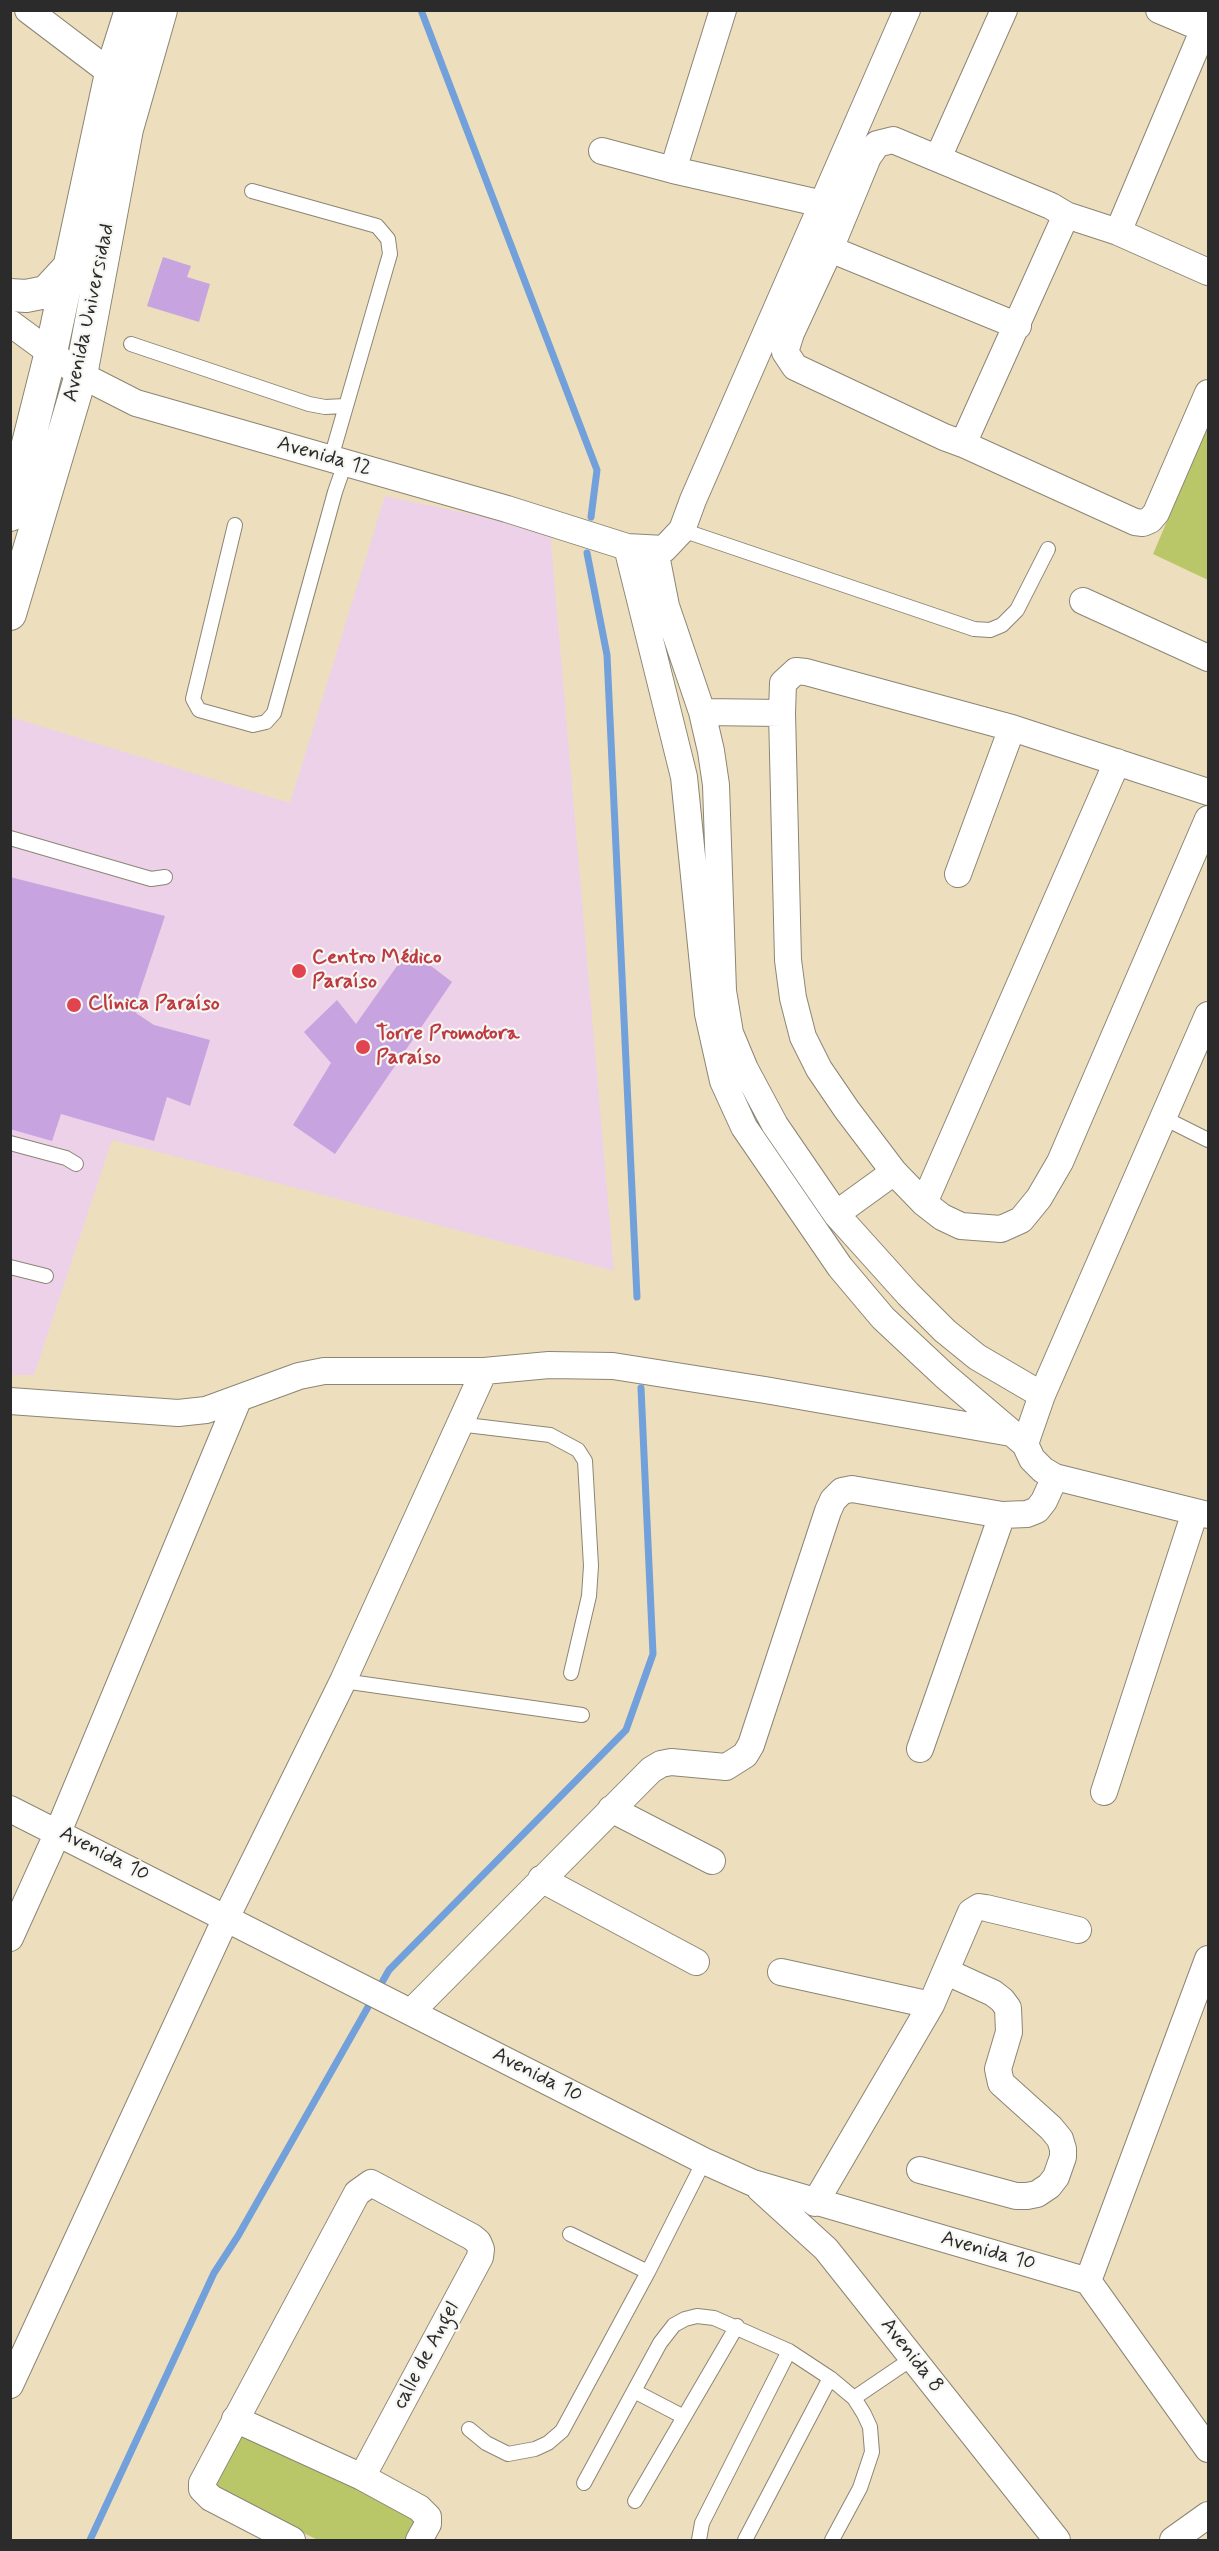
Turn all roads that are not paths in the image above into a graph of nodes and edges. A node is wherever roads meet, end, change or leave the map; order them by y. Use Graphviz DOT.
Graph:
graph roads {
  1 [pos="28,10"];
  2 [pos="130,10"];
  3 [pos="161,10"];
  4 [pos="723,10"];
  5 [pos="907,10"];
  6 [pos="1004,10"];
  7 [pos="1159,10"];
  8 [pos="1206,24"];
  9 [pos="111,73"];
  10 [pos="602,151"];
  11 [pos="938,158"];
  12 [pos="673,170"];
  13 [pos="252,190"];
  14 [pos="822,204"];
  15 [pos="1066,215"];
  16 [pos="1118,231"];
  17 [pos="830,249"];
  18 [pos="70,266"];
  19 [pos="1209,272"];
  20 [pos="10,295"];
  21 [pos="10,323"];
  22 [pos="1018,326"];
  23 [pos="132,344"];
  24 [pos="51,352"];
  25 [pos="81,375"];
  26 [pos="1209,393"];
  27 [pos="345,406"];
  28 [pos="963,444"];
  29 [pos="338,461"];
  30 [pos="10,515"];
  31 [pos="234,525"];
  32 [pos="682,530"];
  33 [pos="627,547"];
  34 [pos="1048,549"];
  35 [pos="655,550"];
  36 [pos="1083,601"];
  37 [pos="10,614"];
  38 [pos="1209,658"];
  39 [pos="702,712"];
  40 [pos="782,713"];
  41 [pos="1012,728"];
  42 [pos="1116,762"];
  43 [pos="1209,792"];
  44 [pos="1209,819"];
  45 [pos="10,838"];
  46 [pos="958,874"];
  47 [pos="165,877"];
  48 [pos="1209,1015"];
  49 [pos="1164,1118"];
  50 [pos="1209,1140"];
  51 [pos="10,1143"];
  52 [pos="76,1164"];
  53 [pos="894,1172"];
  54 [pos="924,1203"];
  55 [pos="836,1214"];
  56 [pos="10,1267"];
  57 [pos="46,1276"];
  58 [pos="484,1371"];
  59 [pos="1042,1395"];
  60 [pos="238,1400"];
  61 [pos="10,1401"];
  62 [pos="458,1424"];
  63 [pos="1019,1438"];
  64 [pos="1055,1477"];
  65 [pos="1202,1513"];
  66 [pos="1002,1515"];
  67 [pos="571,1673"];
  68 [pos="343,1682"];
  69 [pos="582,1715"];
  70 [pos="920,1749"];
  71 [pos="1104,1792"];
  72 [pos="10,1809"];
  73 [pos="611,1809"];
  74 [pos="58,1832"];
  75 [pos="712,1861"];
  76 [pos="541,1880"];
  77 [pos="226,1918"];
  78 [pos="1078,1930"];
  79 [pos="10,1938"];
  80 [pos="1209,1959"];
  81 [pos="696,1962"];
  82 [pos="781,1972"];
  83 [pos="947,1972"];
  84 [pos="931,2005"];
  85 [pos="411,2012"];
  86 [pos="704,2161"];
  87 [pos="920,2170"];
  88 [pos="753,2183"];
  89 [pos="816,2203"];
  90 [pos="849,2212"];
  91 [pos="570,2234"];
  92 [pos="826,2249"];
  93 [pos="648,2271"];
  94 [pos="1088,2281"];
  95 [pos="737,2326"];
  96 [pos="789,2351"];
  97 [pos="913,2358"];
  98 [pos="830,2378"];
  99 [pos="10,2385"];
  100 [pos="634,2391"];
  101 [pos="854,2398"];
  102 [pos="684,2417"];
  103 [pos="235,2419"];
  104 [pos="469,2429"];
  105 [pos="1209,2449"];
  106 [pos="362,2477"];
  107 [pos="584,2482"];
  108 [pos="635,2501"];
  109 [pos="1209,2515"];
  110 [pos="254,2533"];
  111 [pos="292,2541"];
  112 [pos="419,2541"];
  113 [pos="699,2541"];
  114 [pos="745,2541"];
  115 [pos="832,2541"];
  116 [pos="1057,2541"];
  117 [pos="1173,2541"];
  1 -- 9 [label="street"];
  2 -- 9 [label="street, Avenida Universidad"];
  3 -- 25 [label="street, Avenida Universidad"];
  4 -- 12 [label="street"];
  5 -- 14 [label="street"];
  6 -- 11 [label="street"];
  7 -- 8 [label="street"];
  8 -- 16 [label="street"];
  9 -- 18 [label="street, Avenida Universidad"];
  10 -- 12 [label="street"];
  11 -- 15 [label="street"];
  11 -- 17 [label="street"];
  12 -- 14 [label="street"];
  13 -- 27 [label="lane"];
  14 -- 32 [label="street"];
  15 -- 16 [label="street"];
  15 -- 22 [label="street"];
  16 -- 19 [label="street"];
  17 -- 22 [label="street"];
  17 -- 28 [label="street"];
  18 -- 20 [label="street"];
  18 -- 24 [label="street, Avenida Universidad"];
  21 -- 24 [label="street, Avenida 12"];
  22 -- 28 [label="street"];
  23 -- 27 [label="lane"];
  24 -- 25 [label="street, Avenida 12"];
  24 -- 30 [label="street, Avenida Universidad"];
  25 -- 29 [label="street, Avenida 12"];
  25 -- 37 [label="street, Avenida Universidad"];
  26 -- 28 [label="street"];
  27 -- 29 [label="lane"];
  29 -- 31 [label="lane"];
  29 -- 33 [label="street, Avenida 12"];
  32 -- 34 [label="lane"];
  32 -- 35 [label="street"];
  33 -- 35 [label="street, Avenida 12"];
  33 -- 63 [label="street"];
  35 -- 39 [label="street"];
  36 -- 38 [label="street"];
  39 -- 40 [label="street"];
  39 -- 55 [label="street"];
  40 -- 41 [label="street"];
  40 -- 53 [label="street"];
  41 -- 42 [label="street"];
  41 -- 46 [label="street"];
  42 -- 43 [label="street"];
  42 -- 54 [label="street"];
  44 -- 54 [label="street"];
  45 -- 47 [label="lane"];
  48 -- 49 [label="street"];
  49 -- 50 [label="lane"];
  49 -- 59 [label="street"];
  51 -- 52 [label="lane"];
  53 -- 54 [label="street"];
  53 -- 55 [label="street"];
  55 -- 59 [label="street"];
  56 -- 57 [label="lane"];
  58 -- 60 [label="street"];
  58 -- 62 [label="street"];
  58 -- 63 [label="street"];
  59 -- 63 [label="street"];
  60 -- 61 [label="street"];
  60 -- 74 [label="street"];
  62 -- 67 [label="lane"];
  62 -- 68 [label="street"];
  63 -- 64 [label="street"];
  64 -- 65 [label="street"];
  64 -- 66 [label="street"];
  65 -- 71 [label="street"];
  66 -- 70 [label="street"];
  66 -- 73 [label="street"];
  68 -- 69 [label="lane"];
  68 -- 77 [label="street"];
  72 -- 74 [label="street, Avenida 10"];
  73 -- 75 [label="street"];
  73 -- 76 [label="street"];
  74 -- 77 [label="street, Avenida 10"];
  74 -- 79 [label="street"];
  76 -- 81 [label="street"];
  76 -- 85 [label="street"];
  77 -- 85 [label="street, Avenida 10"];
  77 -- 99 [label="street"];
  78 -- 83 [label="street"];
  80 -- 94 [label="street"];
  82 -- 84 [label="street"];
  83 -- 84 [label="street"];
  83 -- 87 [label="street"];
  84 -- 89 [label="street"];
  85 -- 86 [label="street, Avenida 10"];
  86 -- 88 [label="street, Avenida 10"];
  86 -- 93 [label="lane"];
  88 -- 89 [label="street, Avenida 10"];
  88 -- 92 [label="street, Avenida 8"];
  89 -- 90 [label="street, Avenida 10"];
  90 -- 92 [label="street"];
  90 -- 94 [label="street, Avenida 10"];
  91 -- 93 [label="lane"];
  92 -- 97 [label="street, Avenida 8"];
  93 -- 104 [label="lane"];
  94 -- 105 [label="street"];
  95 -- 96 [label="lane"];
  95 -- 100 [label="lane"];
  95 -- 102 [label="lane"];
  96 -- 98 [label="lane"];
  96 -- 113 [label="lane"];
  97 -- 101 [label="lane"];
  97 -- 116 [label="street, Avenida 8"];
  98 -- 101 [label="lane"];
  98 -- 114 [label="lane"];
  100 -- 102 [label="lane"];
  100 -- 107 [label="lane"];
  101 -- 115 [label="lane"];
  102 -- 108 [label="lane"];
  103 -- 106 [label="street"];
  103 -- 106 [label="street, calle de Angel"];
  103 -- 110 [label="street"];
  106 -- 112 [label="street"];
  109 -- 117 [label="street"];
  110 -- 111 [label="street"];
}
